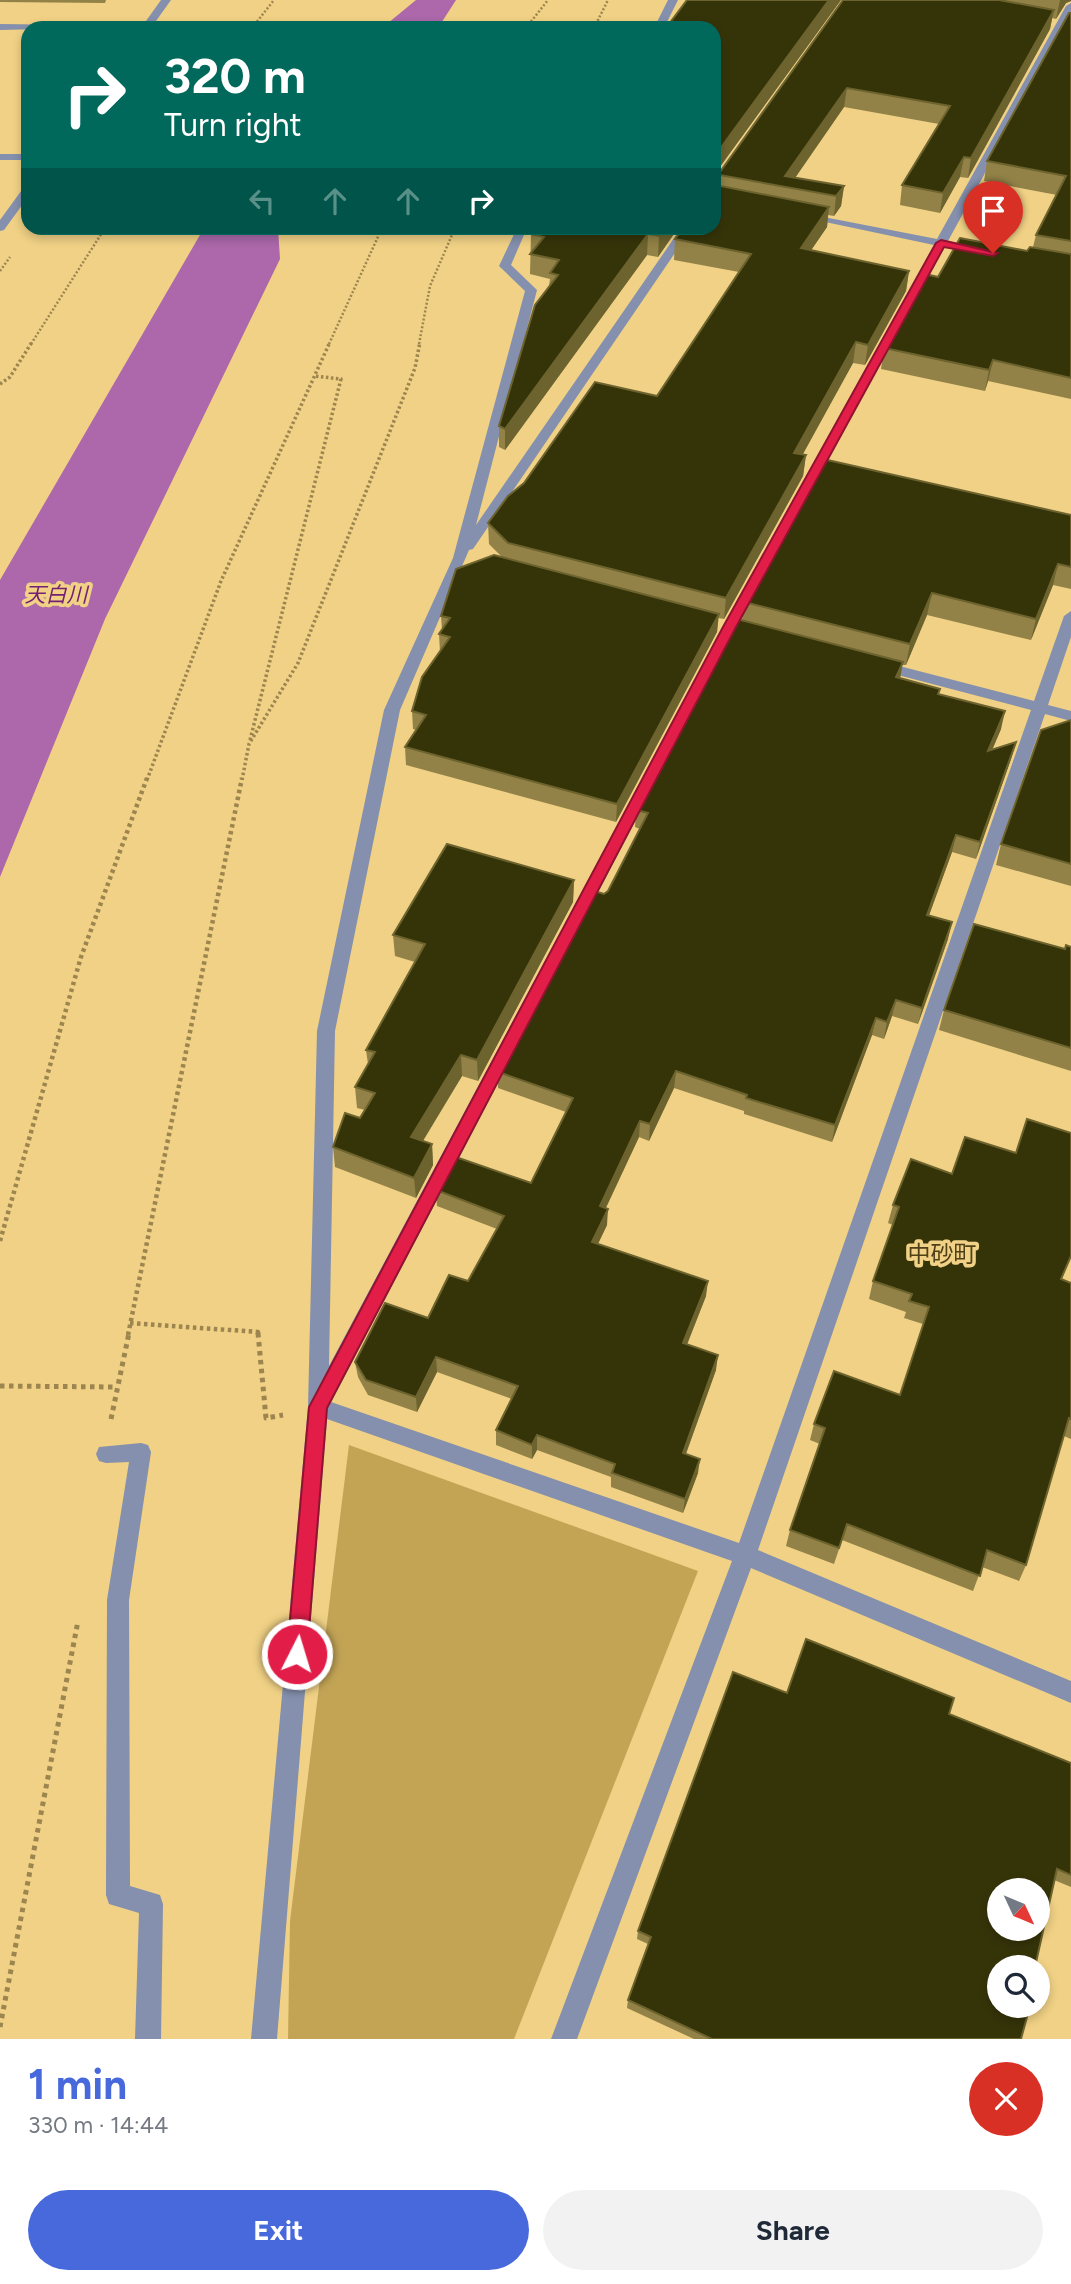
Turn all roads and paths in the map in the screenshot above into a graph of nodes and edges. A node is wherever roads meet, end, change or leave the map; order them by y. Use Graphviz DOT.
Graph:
graph roads {
  1 [pos="166,0"];
  2 [pos="274,0"];
  3 [pos="548,0"];
  4 [pos="608,0"];
  5 [pos="673,0"];
  6 [pos="1071,6"];
  7 [pos="151,21"];
  8 [pos="258,21"];
  9 [pos="532,21"];
  10 [pos="598,21"];
  11 [pos="662,21"];
  12 [pos="1060,25"];
  13 [pos="0,27"];
  14 [pos="21,27"];
  15 [pos="0,157"];
  16 [pos="21,157"];
  17 [pos="21,199"];
  18 [pos="794,214"];
  19 [pos="0,228"];
  20 [pos="101,235"];
  21 [pos="379,235"];
  22 [pos="453,235"];
  23 [pos="519,235"];
  24 [pos="681,235"];
  25 [pos="941,243"];
  26 [pos="993,253"];
  27 [pos="314,376"];
  28 [pos="0,384"];
  29 [pos="467,559"];
  30 [pos="1071,616"];
  31 [pos="863,662"];
  32 [pos="1037,707"];
  33 [pos="1071,716"];
  34 [pos="249,744"];
  35 [pos="0,1241"];
  36 [pos="130,1323"];
  37 [pos="0,1386"];
  38 [pos="116,1387"];
  39 [pos="318,1407"];
  40 [pos="106,1454"];
  41 [pos="745,1555"];
  42 [pos="79,1613"];
  43 [pos="1071,1692"];
  44 [pos="0,2027"];
  45 [pos="148,2039"];
  46 [pos="264,2039"];
  47 [pos="564,2039"];
  1 -- 7 [label="street"];
  2 -- 8 [label="path"];
  3 -- 9 [label="path"];
  4 -- 10 [label="path"];
  5 -- 11 [label="street"];
  6 -- 12 [label="street"];
  12 -- 25 [label="street"];
  13 -- 14 [label="street"];
  15 -- 16 [label="street"];
  17 -- 19 [label="street"];
  18 -- 25 [label="street"];
  20 -- 28 [label="path"];
  21 -- 27 [label="path"];
  22 -- 34 [label="path"];
  23 -- 29 [label="street"];
  24 -- 29 [label="street"];
  25 -- 26 [label="street"];
  25 -- 39 [label="street"];
  27 -- 34 [label="path"];
  27 -- 35 [label="path"];
  29 -- 39 [label="street"];
  30 -- 32 [label="street"];
  31 -- 32 [label="street"];
  32 -- 33 [label="street"];
  32 -- 41 [label="street"];
  34 -- 36 [label="path"];
  36 -- 38 [label="path"];
  36 -- 39 [label="path"];
  37 -- 38 [label="path"];
  38 -- 40 [label="path"];
  39 -- 41 [label="street"];
  39 -- 46 [label="street"];
  40 -- 45 [label="street"];
  41 -- 43 [label="street"];
  41 -- 47 [label="street"];
  42 -- 44 [label="path"];
}
